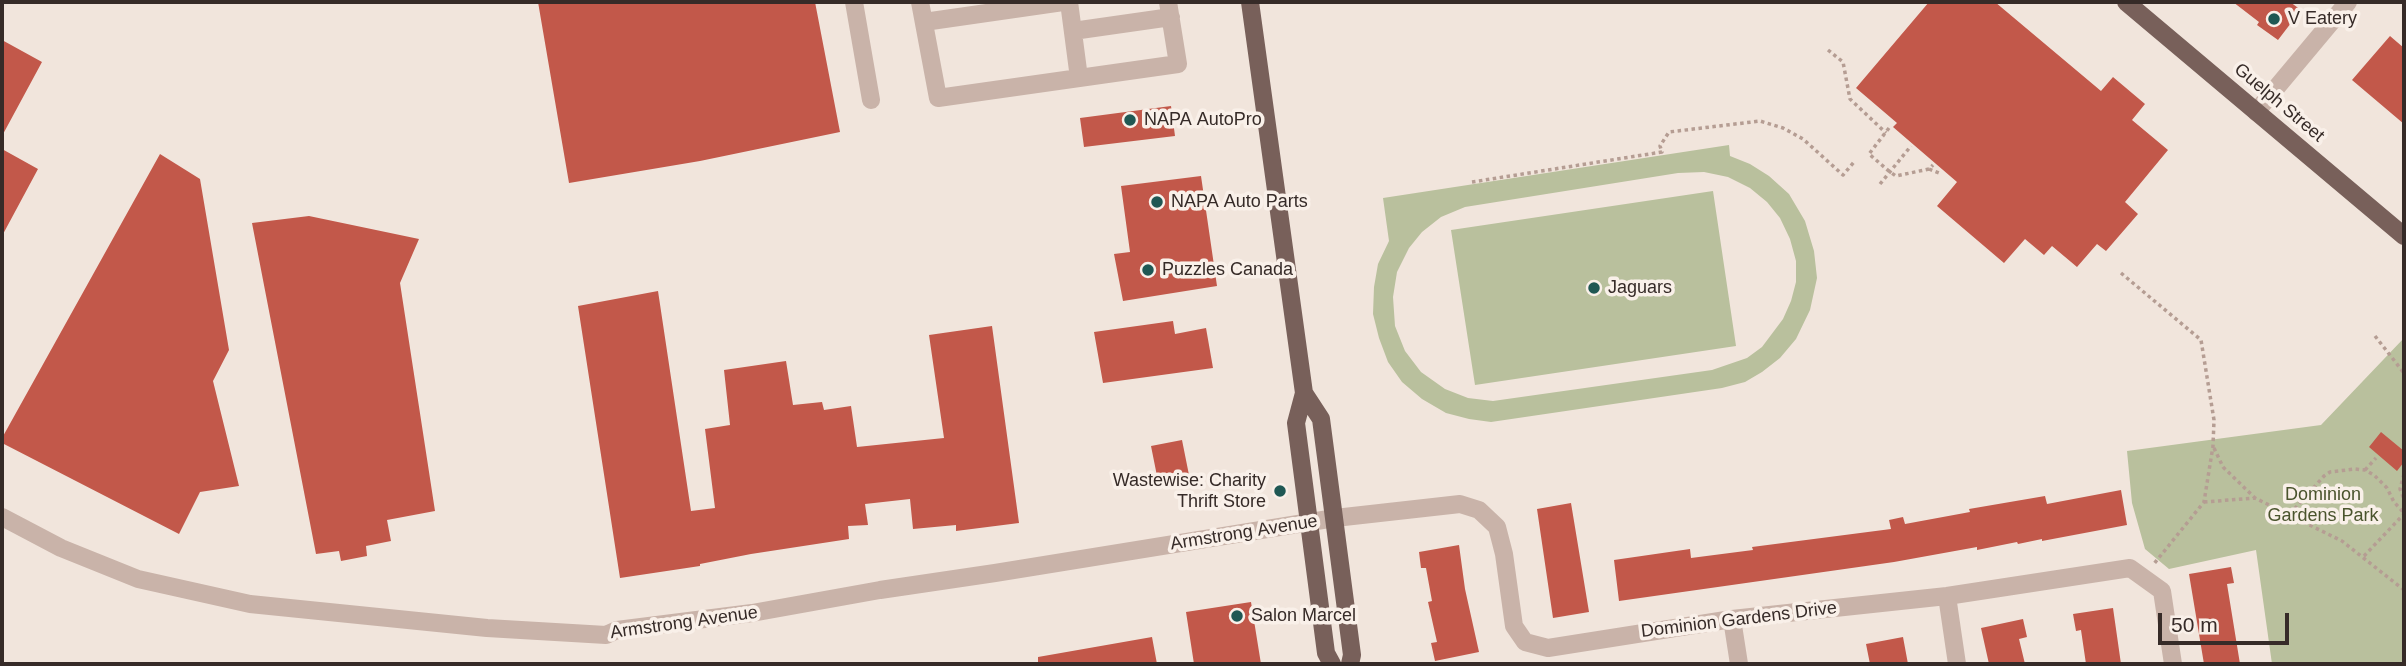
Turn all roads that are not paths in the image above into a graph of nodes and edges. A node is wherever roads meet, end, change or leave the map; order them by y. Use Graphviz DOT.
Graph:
graph roads {
  1 [pos="854,2"];
  2 [pos="920,2"];
  3 [pos="1063,2"];
  4 [pos="1069,2"];
  5 [pos="1250,2"];
  6 [pos="2126,2"];
  7 [pos="2348,2"];
  8 [pos="1170,10"];
  9 [pos="924,22"];
  10 [pos="1073,31"];
  11 [pos="1079,78"];
  12 [pos="871,100"];
  13 [pos="2256,111"];
  14 [pos="2404,236"];
  15 [pos="1304,393"];
  16 [pos="2,517"];
  17 [pos="1335,518"];
  18 [pos="1310,522"];
  19 [pos="1947,596"];
  20 [pos="1732,619"];
  21 [pos="1560,646"];
  22 [pos="1332,664"];
  23 [pos="1350,664"];
  24 [pos="1563,664"];
  25 [pos="1739,664"];
  26 [pos="1957,664"];
  27 [pos="2173,664"];
  1 -- 12 [label="street"];
  2 -- 9 [label="street"];
  3 -- 9 [label="street"];
  4 -- 10 [label="street"];
  5 -- 15 [label="main road"];
  6 -- 13 [label="main road, Guelph Street"];
  7 -- 13 [label="street"];
  8 -- 10 [label="street"];
  8 -- 11 [label="street"];
  9 -- 11 [label="street"];
  10 -- 11 [label="street"];
  13 -- 14 [label="main road, Guelph Street"];
  15 -- 17 [label="main road"];
  15 -- 18 [label="main road"];
  16 -- 18 [label="street, Armstrong Avenue"];
  17 -- 18 [label="street, Armstrong Avenue"];
  17 -- 21 [label="street, Dominion Gardens Drive"];
  17 -- 23 [label="main road"];
  18 -- 22 [label="main road"];
  19 -- 20 [label="street, Dominion Gardens Drive"];
  19 -- 26 [label="street"];
  19 -- 27 [label="street, Dominion Gardens Drive"];
  20 -- 21 [label="street, Dominion Gardens Drive"];
  20 -- 25 [label="street"];
  21 -- 24 [label="street"];
}
